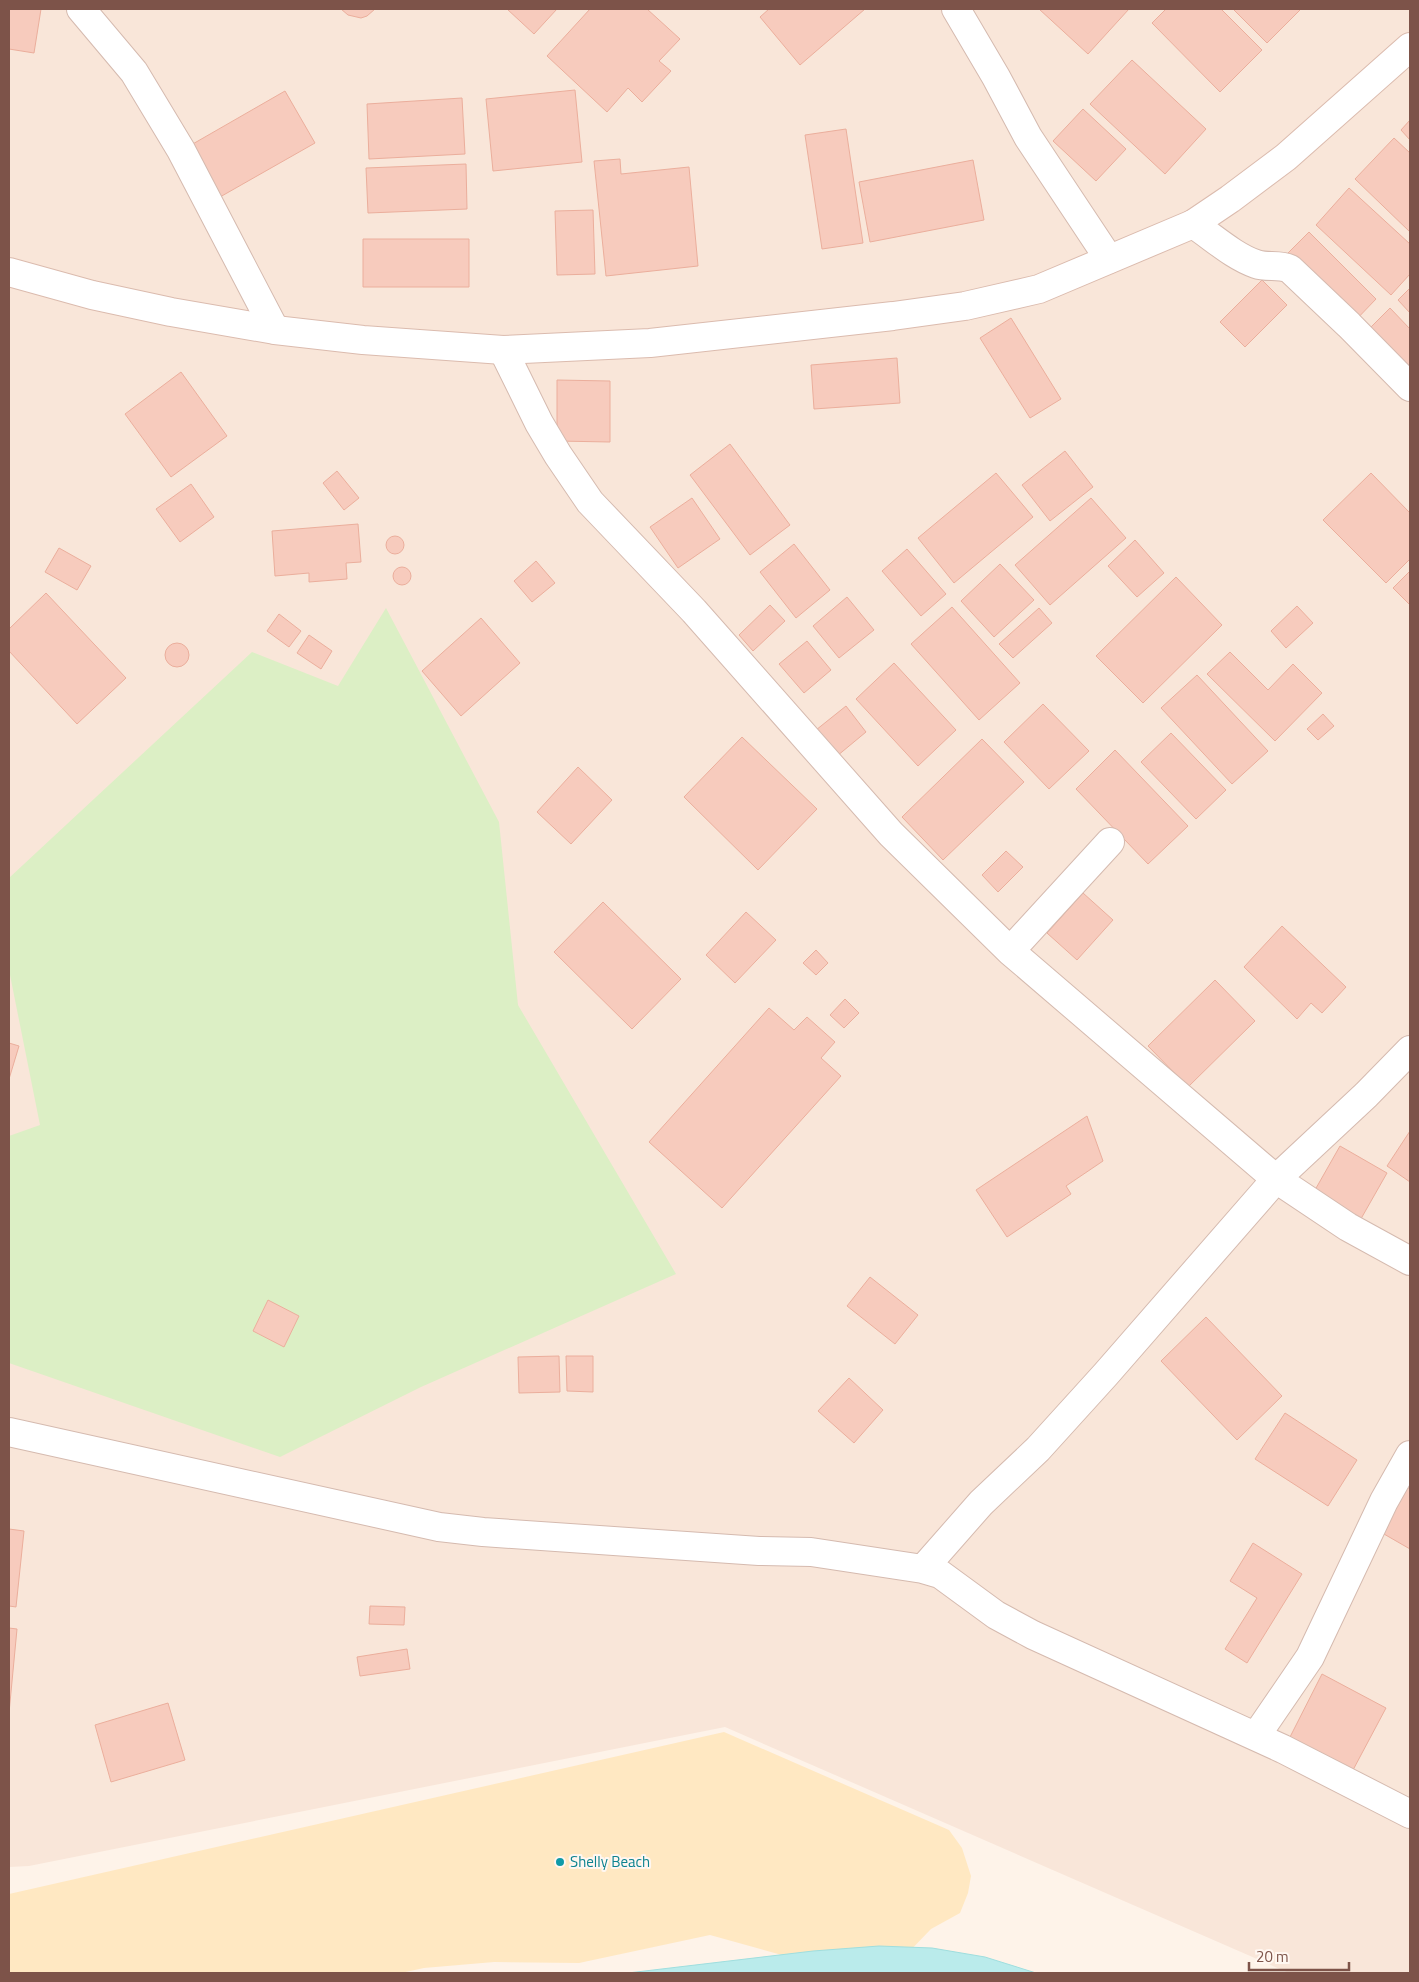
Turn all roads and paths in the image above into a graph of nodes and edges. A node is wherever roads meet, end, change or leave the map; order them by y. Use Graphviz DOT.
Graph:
graph roads {
  1 [pos="81,9"];
  2 [pos="956,9"];
  3 [pos="1410,47"];
  4 [pos="1193,224"];
  5 [pos="1109,259"];
  6 [pos="9,272"];
  7 [pos="275,330"];
  8 [pos="503,350"];
  9 [pos="1410,387"];
  10 [pos="1110,842"];
  11 [pos="1010,951"];
  12 [pos="1410,1050"];
  13 [pos="1276,1179"];
  14 [pos="1410,1261"];
  15 [pos="9,1432"];
  16 [pos="1410,1454"];
  17 [pos="923,1569"];
  18 [pos="1256,1736"];
  19 [pos="1410,1814"];
  1 -- 7 [label="street"];
  2 -- 5 [label="street"];
  3 -- 4 [label="street"];
  4 -- 5 [label="street"];
  4 -- 9 [label="street"];
  5 -- 8 [label="street"];
  6 -- 7 [label="street"];
  7 -- 8 [label="street"];
  8 -- 11 [label="street"];
  10 -- 11 [label="street"];
  11 -- 13 [label="street"];
  12 -- 13 [label="street"];
  13 -- 14 [label="street"];
  13 -- 17 [label="street"];
  15 -- 17 [label="street"];
  16 -- 18 [label="street"];
  17 -- 18 [label="street"];
  18 -- 19 [label="street"];
}
